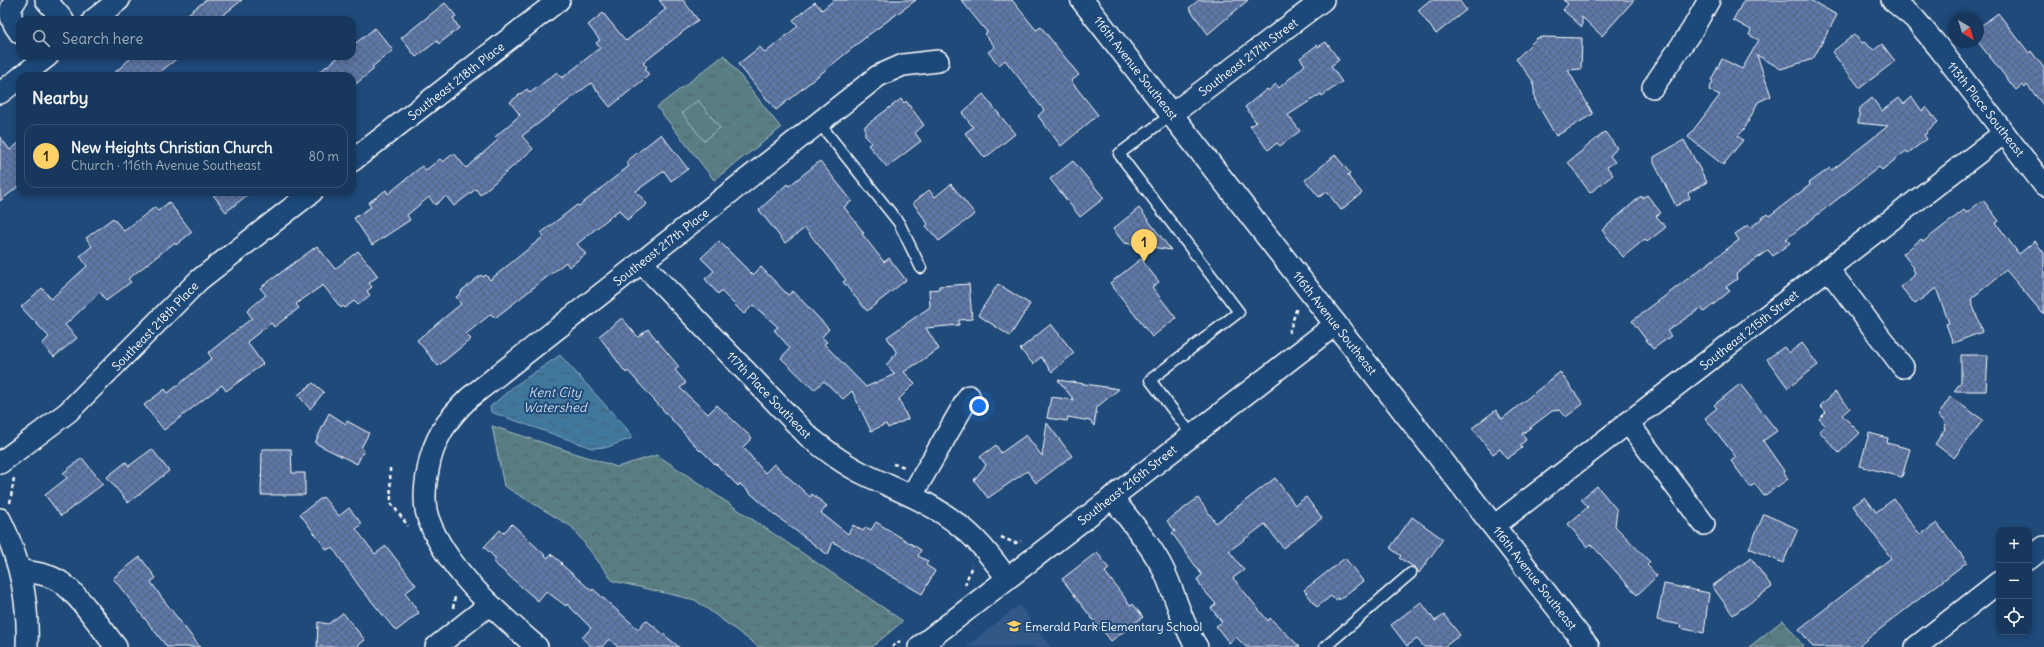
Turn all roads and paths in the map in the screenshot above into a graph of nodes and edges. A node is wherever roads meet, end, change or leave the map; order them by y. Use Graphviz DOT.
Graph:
graph roads {
  1 [pos="16,0"];
  2 [pos="46,0"];
  3 [pos="119,0"];
  4 [pos="559,0"];
  5 [pos="1082,0"];
  6 [pos="1323,0"];
  7 [pos="1709,0"];
  8 [pos="1892,0"];
  9 [pos="60,16"];
  10 [pos="98,16"];
  11 [pos="16,27"];
  12 [pos="40,60"];
  13 [pos="938,61"];
  14 [pos="27,72"];
  15 [pos="16,81"];
  16 [pos="1653,87"];
  17 [pos="0,93"];
  18 [pos="1172,114"];
  19 [pos="818,123"];
  20 [pos="2004,133"];
  21 [pos="356,158"];
  22 [pos="2044,184"];
  23 [pos="307,196"];
  24 [pos="642,263"];
  25 [pos="921,268"];
  26 [pos="1828,269"];
  27 [pos="1336,324"];
  28 [pos="1903,367"];
  29 [pos="969,396"];
  30 [pos="1629,424"];
  31 [pos="1192,435"];
  32 [pos="0,464"];
  33 [pos="390,468"];
  34 [pos="912,495"];
  35 [pos="1112,497"];
  36 [pos="0,519"];
  37 [pos="1704,524"];
  38 [pos="1494,526"];
  39 [pos="411,529"];
  40 [pos="2044,547"];
  41 [pos="2032,557"];
  42 [pos="20,570"];
  43 [pos="1411,573"];
  44 [pos="1007,578"];
  45 [pos="1996,584"];
  46 [pos="455,592"];
  47 [pos="489,605"];
  48 [pos="452,614"];
  49 [pos="27,647"];
  50 [pos="116,647"];
  51 [pos="436,647"];
  52 [pos="537,647"];
  53 [pos="919,647"];
  54 [pos="1197,647"];
  55 [pos="1325,647"];
  56 [pos="1588,647"];
  57 [pos="1916,647"];
  1 -- 11 [label="street"];
  2 -- 9 [label="street"];
  3 -- 10 [label="street"];
  4 -- 21 [label="street, Southeast 218th Place"];
  5 -- 18 [label="main road, 116th Avenue Southeast"];
  6 -- 18 [label="street, Southeast 217th Street"];
  7 -- 16 [label="street"];
  8 -- 20 [label="street, 113th Place Southeast"];
  12 -- 14 [label="street"];
  13 -- 19 [label="street, Southeast 217th Place"];
  15 -- 17 [label="street"];
  18 -- 27 [label="main road, 116th Avenue Southeast"];
  18 -- 31 [label="lane"];
  19 -- 24 [label="street, Southeast 217th Place"];
  19 -- 25 [label="lane"];
  20 -- 22 [label="street, 113th Place Southeast"];
  20 -- 26 [label="street, Southeast 215th Street"];
  23 -- 32 [label="street, Southeast 218th Place"];
  24 -- 34 [label="street, 117th Place Southeast"];
  24 -- 47 [label="street, Southeast 217th Place"];
  26 -- 28 [label="street"];
  26 -- 30 [label="street, Southeast 215th Street"];
  27 -- 31 [label="street, Southeast 216th Street"];
  27 -- 38 [label="main road, 116th Avenue Southeast"];
  29 -- 34 [label="street"];
  30 -- 37 [label="street"];
  30 -- 38 [label="street, Southeast 215th Street"];
  31 -- 35 [label="street, Southeast 216th Street"];
  33 -- 39 [label="path"];
  34 -- 44 [label="street, 117th Place Southeast"];
  35 -- 44 [label="street, Southeast 216th Street"];
  35 -- 54 [label="street"];
  36 -- 42 [label="street"];
  38 -- 56 [label="main road, 116th Avenue Southeast"];
  40 -- 41 [label="street"];
  42 -- 49 [label="street"];
  42 -- 50 [label="street"];
  43 -- 55 [label="lane"];
  44 -- 53 [label="street, Southeast 216th Street"];
  45 -- 57 [label="street"];
  46 -- 48 [label="path"];
  47 -- 51 [label="street"];
  47 -- 52 [label="street, Southeast 217th Place"];
}
